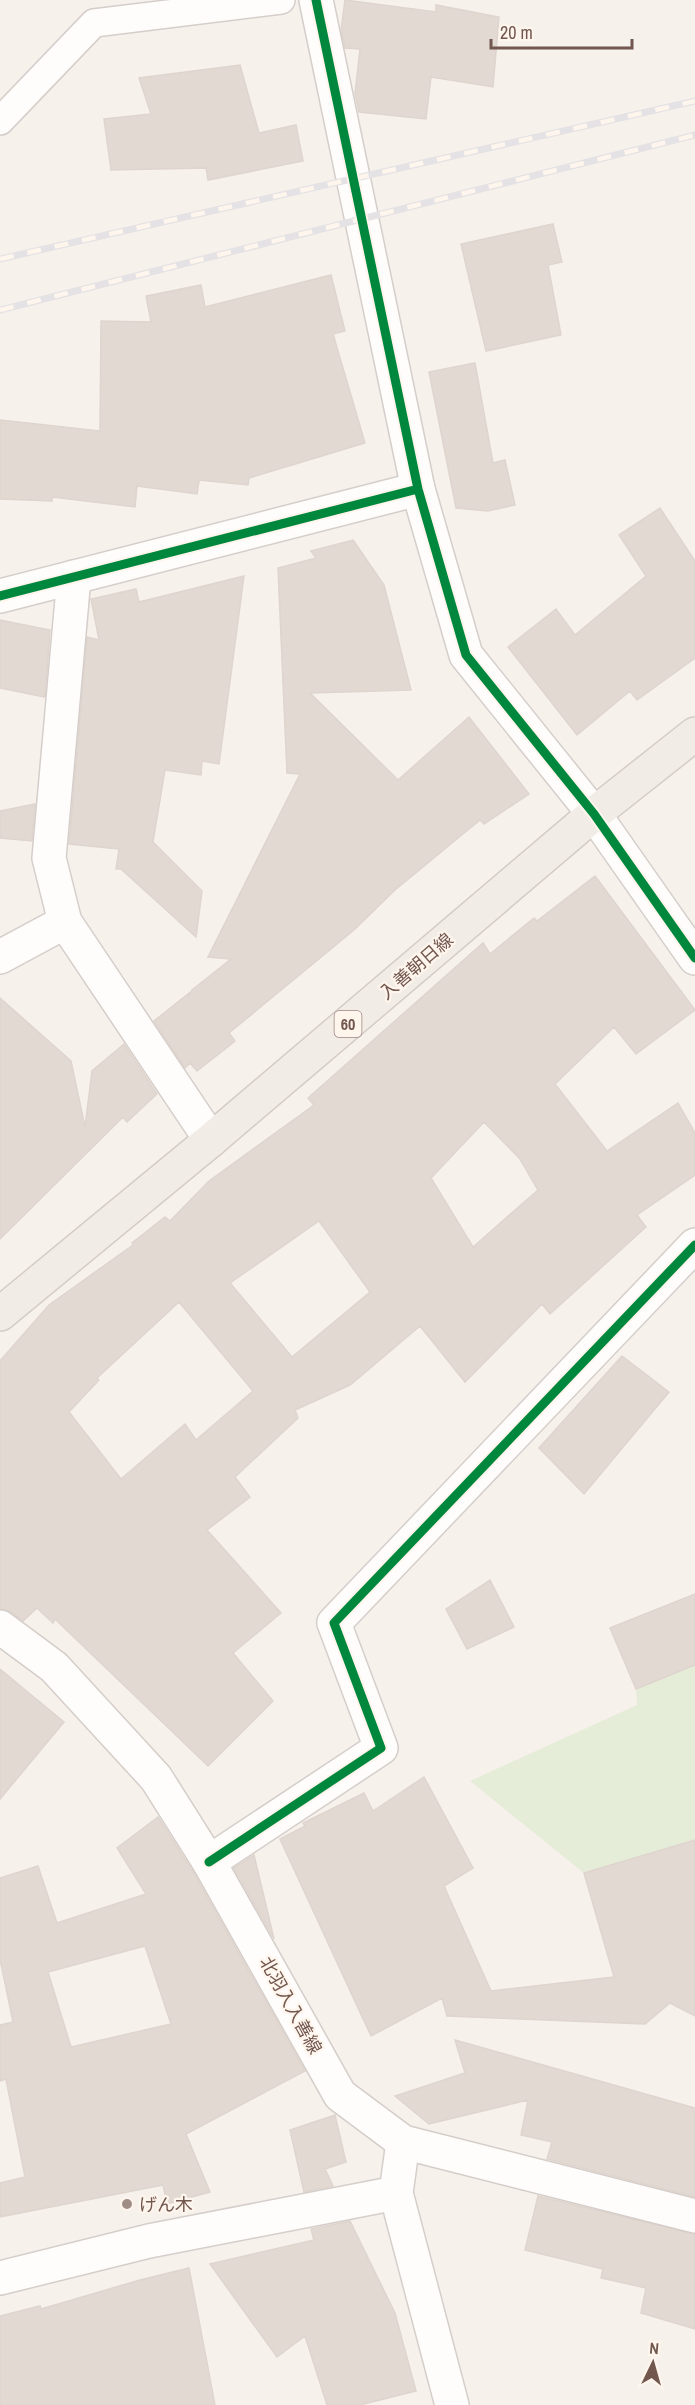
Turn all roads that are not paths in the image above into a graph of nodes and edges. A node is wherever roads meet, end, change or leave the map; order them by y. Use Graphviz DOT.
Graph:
graph roads {
  1 [pos="281,0"];
  2 [pos="316,0"];
  3 [pos="0,121"];
  4 [pos="418,489"];
  5 [pos="74,577"];
  6 [pos="0,596"];
  7 [pos="695,734"];
  8 [pos="594,814"];
  9 [pos="65,922"];
  10 [pos="0,957"];
  11 [pos="695,958"];
  12 [pos="212,1140"];
  13 [pos="695,1245"];
  14 [pos="0,1314"];
  15 [pos="0,1628"];
  16 [pos="209,1862"];
  17 [pos="403,2142"];
  18 [pos="396,2193"];
  19 [pos="695,2216"];
  20 [pos="0,2278"];
  21 [pos="452,2405"];
  1 -- 3 [label="lane"];
  2 -- 4 [label="street"];
  4 -- 5 [label="street"];
  4 -- 8 [label="street"];
  5 -- 6 [label="street"];
  5 -- 9 [label="street"];
  7 -- 8 [label="main road, 入善朝日線 / 60"];
  8 -- 11 [label="street"];
  8 -- 12 [label="main road, 入善朝日線 / 60"];
  9 -- 10 [label="street"];
  9 -- 12 [label="street"];
  12 -- 14 [label="main road, 入善朝日線 / 60"];
  13 -- 16 [label="street"];
  15 -- 16 [label="street, 北羽入入善線"];
  16 -- 17 [label="street, 北羽入入善線"];
  17 -- 18 [label="street"];
  17 -- 19 [label="street, 北羽入入善線"];
  18 -- 20 [label="street"];
  18 -- 21 [label="street"];
}
